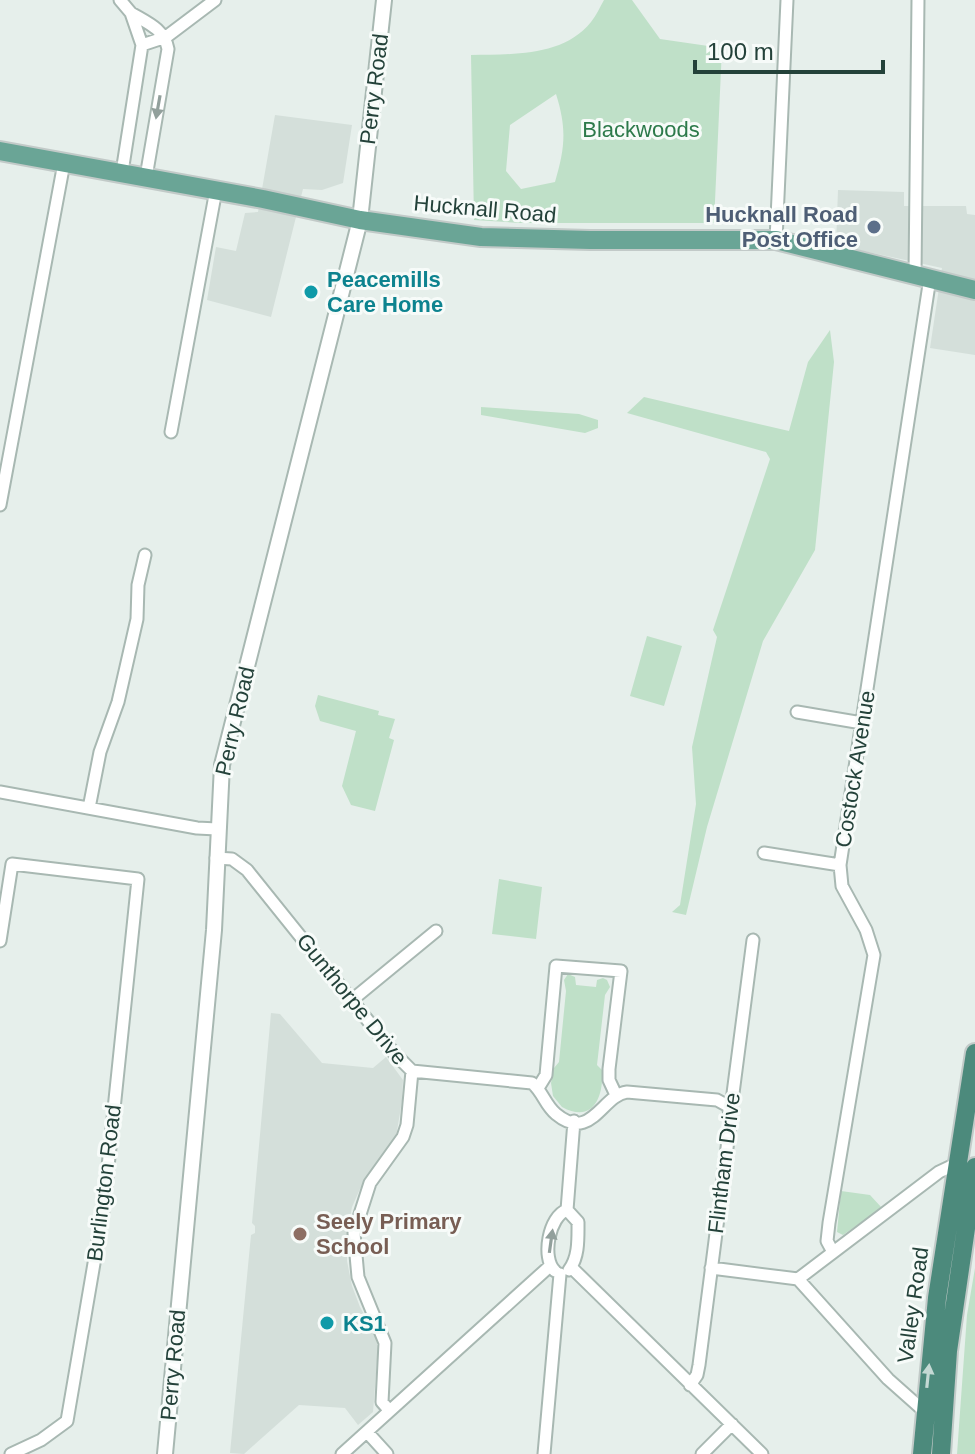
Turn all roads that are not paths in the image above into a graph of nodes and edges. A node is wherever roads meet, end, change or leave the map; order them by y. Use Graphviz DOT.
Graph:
graph roads {
  1 [pos="120,0"];
  2 [pos="215,0"];
  3 [pos="384,0"];
  4 [pos="787,0"];
  5 [pos="918,0"];
  6 [pos="131,13"];
  7 [pos="166,37"];
  8 [pos="142,45"];
  9 [pos="0,151"];
  10 [pos="64,163"];
  11 [pos="122,172"];
  12 [pos="146,177"];
  13 [pos="216,190"];
  14 [pos="360,220"];
  15 [pos="776,240"];
  16 [pos="923,276"];
  17 [pos="972,287"];
  18 [pos="171,432"];
  19 [pos="0,505"];
  20 [pos="145,555"];
  21 [pos="797,712"];
  22 [pos="862,723"];
  23 [pos="0,792"];
  24 [pos="89,808"];
  25 [pos="217,829"];
  26 [pos="764,853"];
  27 [pos="216,858"];
  28 [pos="840,865"];
  29 [pos="436,931"];
  30 [pos="753,940"];
  31 [pos="0,941"];
  32 [pos="352,1000"];
  33 [pos="975,1053"];
  34 [pos="412,1071"];
  35 [pos="538,1088"];
  36 [pos="616,1095"];
  37 [pos="728,1106"];
  38 [pos="574,1121"];
  39 [pos="969,1165"];
  40 [pos="567,1210"];
  41 [pos="833,1252"];
  42 [pos="572,1268"];
  43 [pos="711,1268"];
  44 [pos="555,1270"];
  45 [pos="798,1279"];
  46 [pos="690,1385"];
  47 [pos="389,1410"];
  48 [pos="924,1411"];
  49 [pos="732,1424"];
  50 [pos="367,1432"];
  51 [pos="11,1454"];
  52 [pos="165,1454"];
  53 [pos="342,1454"];
  54 [pos="387,1454"];
  55 [pos="544,1454"];
  56 [pos="702,1454"];
  57 [pos="762,1454"];
  58 [pos="922,1454"];
  59 [pos="941,1454"];
  1 -- 6 [label="street"];
  2 -- 7 [label="street"];
  3 -- 14 [label="street, Perry Road"];
  4 -- 15 [label="street"];
  5 -- 16 [label="street, Costock Avenue"];
  6 -- 7 [label="street"];
  6 -- 8 [label="street"];
  7 -- 8 [label="street"];
  7 -- 12 [label="street, one-way"];
  8 -- 11 [label="street"];
  9 -- 10 [label="main road, Hucknall Road"];
  10 -- 11 [label="main road, Hucknall Road"];
  10 -- 19 [label="street"];
  11 -- 12 [label="main road, Hucknall Road"];
  12 -- 13 [label="main road, Hucknall Road"];
  13 -- 14 [label="main road, Hucknall Road"];
  13 -- 18 [label="street"];
  14 -- 15 [label="main road, Hucknall Road"];
  14 -- 25 [label="street, Perry Road"];
  15 -- 16 [label="main road, Hucknall Road"];
  16 -- 17 [label="main road, Hucknall Road"];
  16 -- 22 [label="street, Costock Avenue"];
  20 -- 24 [label="street"];
  21 -- 22 [label="street"];
  22 -- 28 [label="street, Costock Avenue"];
  23 -- 24 [label="street"];
  24 -- 25 [label="street"];
  25 -- 27 [label="street, Perry Road"];
  26 -- 28 [label="street"];
  27 -- 32 [label="street, Gunthorpe Drive"];
  27 -- 52 [label="street, Perry Road"];
  28 -- 41 [label="street, Costock Avenue"];
  29 -- 32 [label="street"];
  30 -- 37 [label="street, Flintham Drive"];
  31 -- 51 [label="street, Burlington Road"];
  32 -- 34 [label="street, Gunthorpe Drive"];
  33 -- 39 [label="highway, Valley Road"];
  34 -- 35 [label="street, Gunthorpe Drive"];
  34 -- 47 [label="street"];
  35 -- 36 [label="street"];
  35 -- 38 [label="street"];
  36 -- 37 [label="street"];
  36 -- 38 [label="street"];
  37 -- 43 [label="street, Flintham Drive"];
  38 -- 40 [label="street"];
  39 -- 41 [label="street"];
  48 -- 39 [label="highway, Valley Road, one-way"];
  39 -- 59 [label="highway, Valley Road"];
  40 -- 42 [label="street"];
  44 -- 40 [label="street, one-way"];
  41 -- 45 [label="street"];
  42 -- 44 [label="street"];
  42 -- 46 [label="street"];
  43 -- 45 [label="street"];
  43 -- 46 [label="street, Flintham Drive"];
  44 -- 47 [label="street"];
  44 -- 55 [label="street"];
  45 -- 48 [label="street"];
  46 -- 49 [label="street"];
  47 -- 50 [label="street"];
  48 -- 58 [label="highway, Valley Road"];
  49 -- 56 [label="street"];
  49 -- 57 [label="street"];
  50 -- 53 [label="street"];
  50 -- 54 [label="street"];
}
